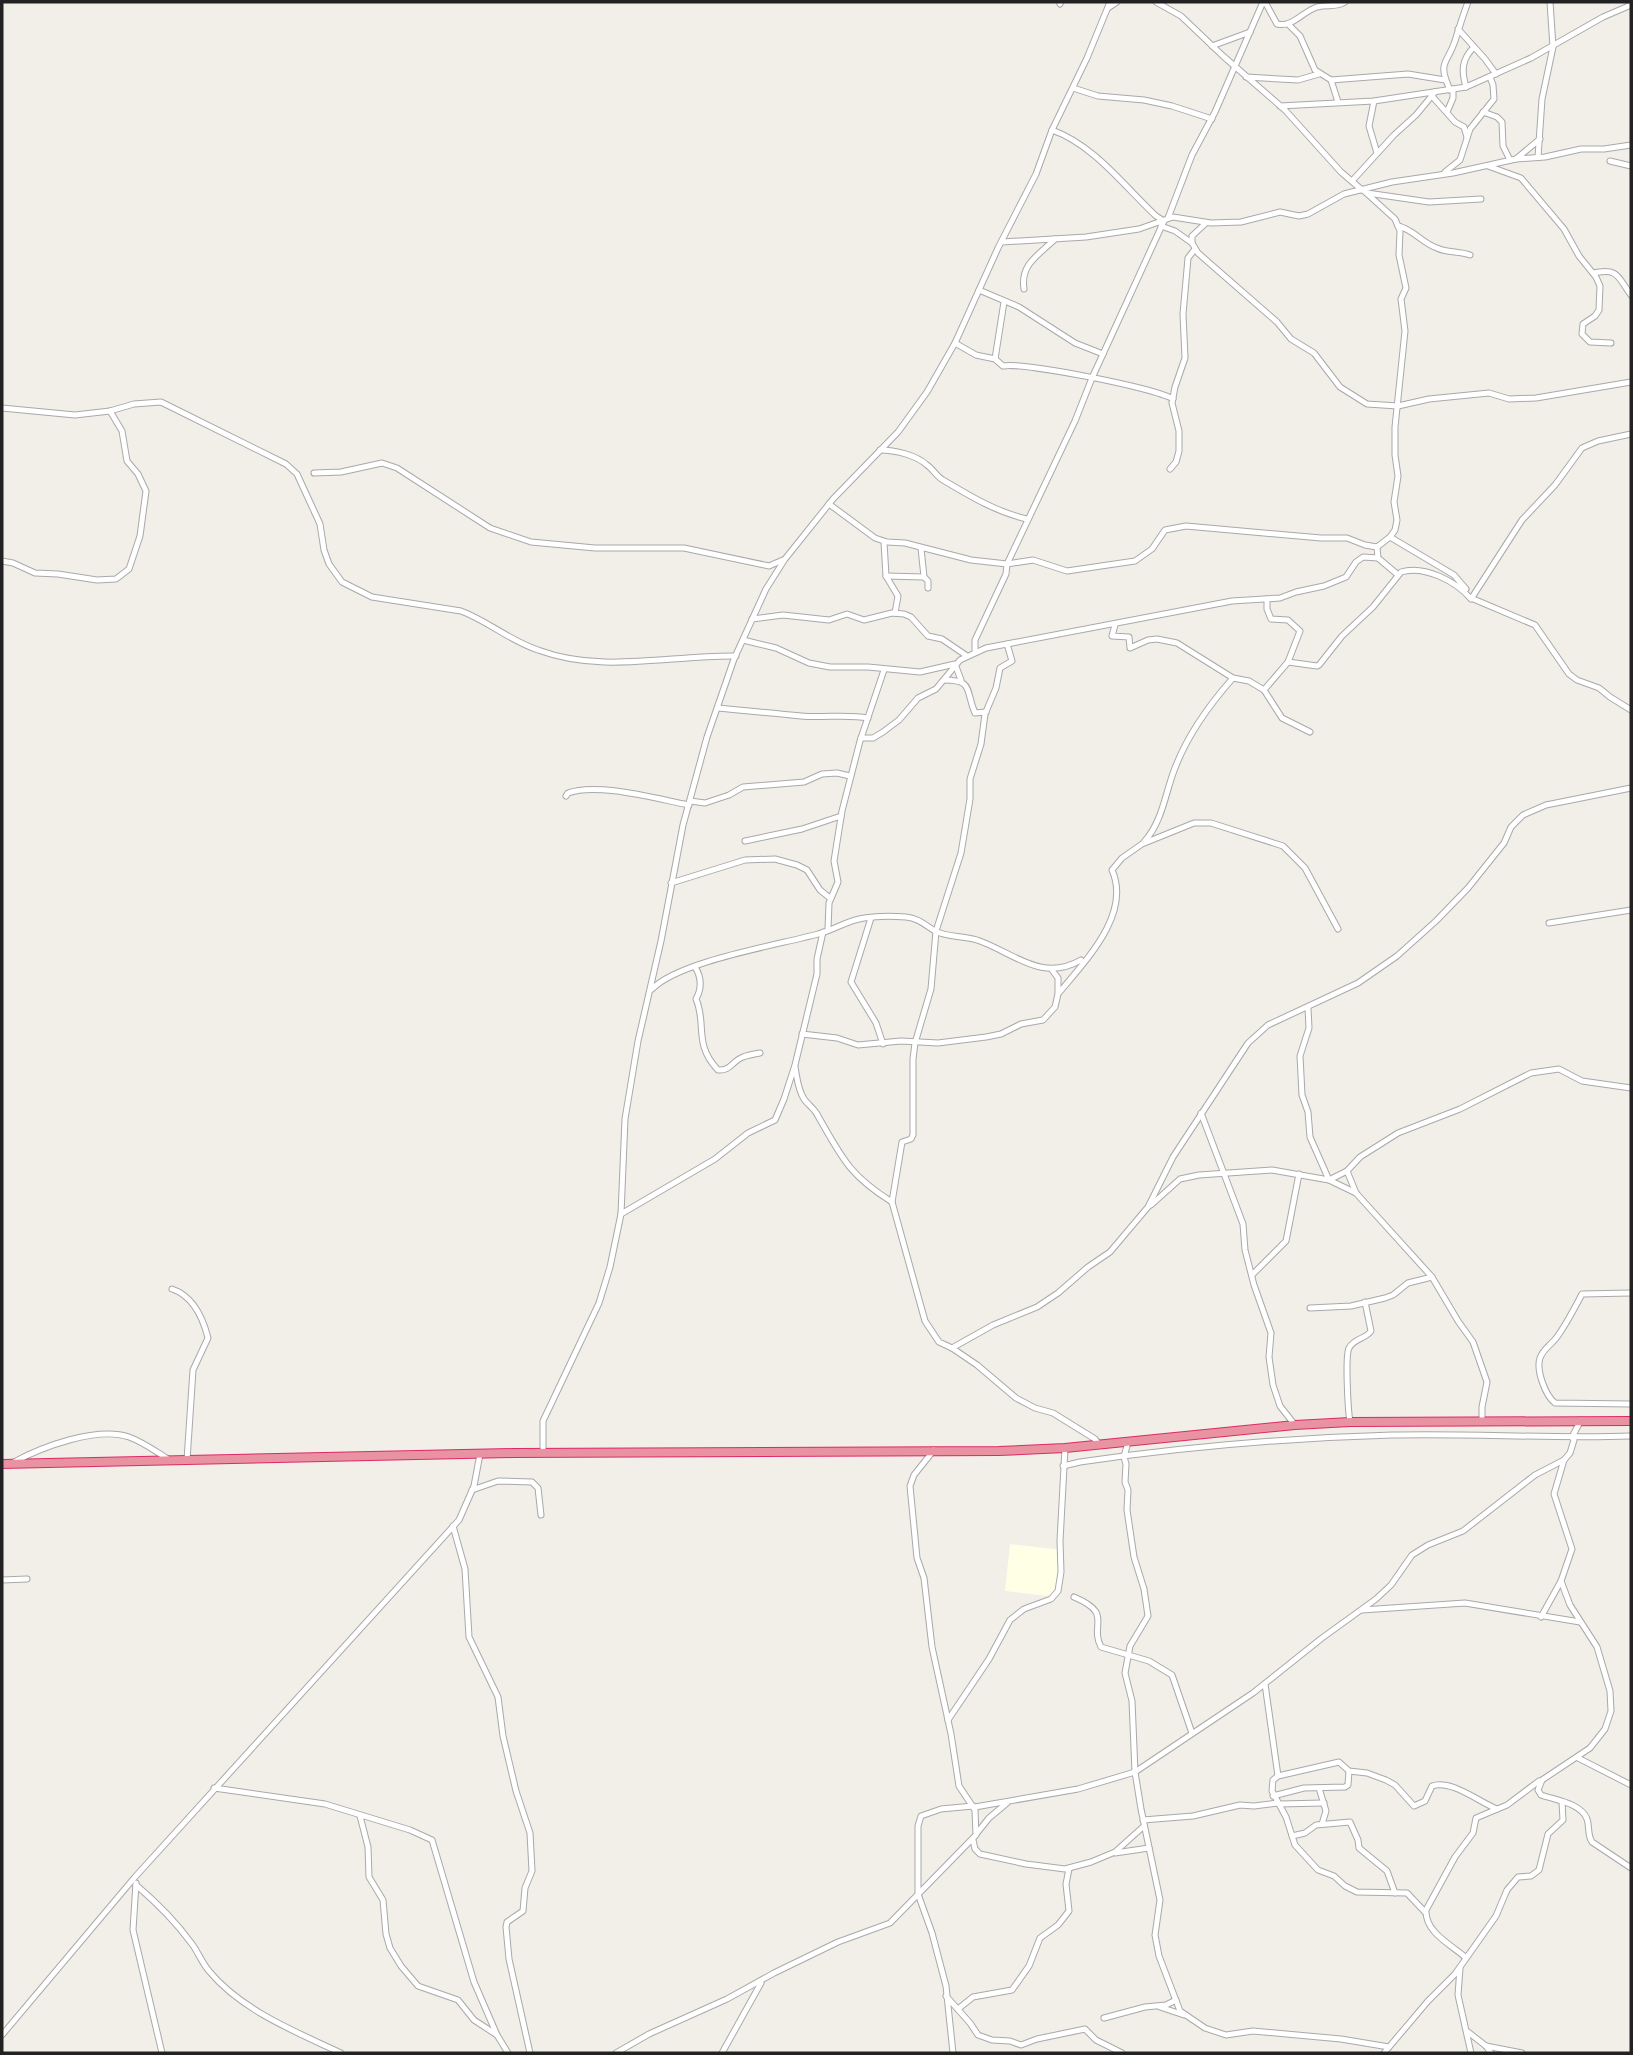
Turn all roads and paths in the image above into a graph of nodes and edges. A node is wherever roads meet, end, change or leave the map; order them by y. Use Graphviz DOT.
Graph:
graph roads {
  1 [pos="1117,2"];
  2 [pos="1156,2"];
  3 [pos="1264,2"];
  4 [pos="1345,2"];
  5 [pos="1468,2"];
  6 [pos="1550,2"];
  7 [pos="1109,5"];
  8 [pos="1631,5"];
  9 [pos="1289,25"];
  10 [pos="1458,29"];
  11 [pos="1250,32"];
  12 [pos="1212,46"];
  13 [pos="1474,47"];
  14 [pos="1553,47"];
  15 [pos="1234,66"];
  16 [pos="1319,74"];
  17 [pos="1247,76"];
  18 [pos="1493,76"];
  19 [pos="1331,80"];
  20 [pos="1445,80"];
  21 [pos="1466,87"];
  22 [pos="1073,88"];
  23 [pos="1452,89"];
  24 [pos="1433,94"];
  25 [pos="1374,101"];
  26 [pos="1338,102"];
  27 [pos="1280,106"];
  28 [pos="1447,112"];
  29 [pos="1483,112"];
  30 [pos="1212,119"];
  31 [pos="1052,130"];
  32 [pos="1466,137"];
  33 [pos="1540,139"];
  34 [pos="1631,145"];
  35 [pos="1377,153"];
  36 [pos="1538,158"];
  37 [pos="1513,159"];
  38 [pos="1611,161"];
  39 [pos="1488,166"];
  40 [pos="1631,166"];
  41 [pos="1445,172"];
  42 [pos="1352,181"];
  43 [pos="1364,191"];
  44 [pos="1481,199"];
  45 [pos="1164,222"];
  46 [pos="1206,223"];
  47 [pos="1398,226"];
  48 [pos="1056,238"];
  49 [pos="1002,242"];
  50 [pos="1194,246"];
  51 [pos="1470,255"];
  52 [pos="1593,273"];
  53 [pos="1024,289"];
  54 [pos="979,290"];
  55 [pos="1631,295"];
  56 [pos="1003,302"];
  57 [pos="955,343"];
  58 [pos="1611,344"];
  59 [pos="1103,355"];
  60 [pos="995,359"];
  61 [pos="1092,378"];
  62 [pos="1631,382"];
  63 [pos="1173,399"];
  64 [pos="1398,406"];
  65 [pos="2,408"];
  66 [pos="110,411"];
  67 [pos="1631,435"];
  68 [pos="880,450"];
  69 [pos="1170,469"];
  70 [pos="314,473"];
  71 [pos="830,504"];
  72 [pos="1027,519"];
  73 [pos="1390,537"];
  74 [pos="884,542"];
  75 [pos="1377,547"];
  76 [pos="921,548"];
  77 [pos="1378,558"];
  78 [pos="785,559"];
  79 [pos="2,561"];
  80 [pos="1007,564"];
  81 [pos="1397,574"];
  82 [pos="886,576"];
  83 [pos="924,577"];
  84 [pos="928,588"];
  85 [pos="1471,598"];
  86 [pos="1267,599"];
  87 [pos="895,614"];
  88 [pos="752,619"];
  89 [pos="1115,625"];
  90 [pos="743,640"];
  91 [pos="1007,644"];
  92 [pos="975,652"];
  93 [pos="736,656"];
  94 [pos="967,656"];
  95 [pos="1288,662"];
  96 [pos="955,664"];
  97 [pos="884,670"];
  98 [pos="1233,678"];
  99 [pos="944,680"];
  100 [pos="961,680"];
  101 [pos="1264,690"];
  102 [pos="718,708"];
  103 [pos="1631,710"];
  104 [pos="986,712"];
  105 [pos="868,718"];
  106 [pos="1310,732"];
  107 [pos="861,738"];
  108 [pos="850,776"];
  109 [pos="1631,788"];
  110 [pos="566,796"];
  111 [pos="689,803"];
  112 [pos="841,816"];
  113 [pos="745,841"];
  114 [pos="1142,844"];
  115 [pos="671,883"];
  116 [pos="830,898"];
  117 [pos="1631,910"];
  118 [pos="871,918"];
  119 [pos="1549,923"];
  120 [pos="1338,929"];
  121 [pos="826,931"];
  122 [pos="936,932"];
  123 [pos="1087,957"];
  124 [pos="695,967"];
  125 [pos="1052,970"];
  126 [pos="649,991"];
  127 [pos="1058,994"];
  128 [pos="1308,1008"];
  129 [pos="802,1034"];
  130 [pos="915,1043"];
  131 [pos="883,1044"];
  132 [pos="760,1053"];
  133 [pos="795,1065"];
  134 [pos="1631,1088"];
  135 [pos="1201,1113"];
  136 [pos="1348,1171"];
  137 [pos="1225,1174"];
  138 [pos="1299,1174"];
  139 [pos="1329,1180"];
  140 [pos="1356,1193"];
  141 [pos="892,1202"];
  142 [pos="1148,1207"];
  143 [pos="621,1214"];
  144 [pos="1252,1275"];
  145 [pos="1432,1277"];
  146 [pos="172,1289"];
  147 [pos="1631,1293"];
  148 [pos="1365,1302"];
  149 [pos="1310,1308"];
  150 [pos="952,1348"];
  151 [pos="1631,1404"];
  152 [pos="1581,1420"];
  153 [pos="1631,1421"];
  154 [pos="1350,1422"];
  155 [pos="1482,1422"];
  156 [pos="1295,1425"];
  157 [pos="1631,1436"];
  158 [pos="1572,1437"];
  159 [pos="1128,1442"];
  160 [pos="1100,1445"];
  161 [pos="1065,1448"];
  162 [pos="934,1450"];
  163 [pos="543,1453"];
  164 [pos="480,1454"];
  165 [pos="1124,1457"];
  166 [pos="170,1460"];
  167 [pos="187,1460"];
  168 [pos="1564,1460"];
  169 [pos="6,1464"];
  170 [pos="1063,1466"];
  171 [pos="472,1490"];
  172 [pos="541,1516"];
  173 [pos="453,1526"];
  174 [pos="27,1579"];
  175 [pos="2,1580"];
  176 [pos="1561,1581"];
  177 [pos="1074,1597"];
  178 [pos="1359,1610"];
  179 [pos="1541,1617"];
  180 [pos="1580,1622"];
  181 [pos="1127,1654"];
  182 [pos="1265,1684"];
  183 [pos="948,1720"];
  184 [pos="1192,1733"];
  185 [pos="1578,1758"];
  186 [pos="1349,1771"];
  187 [pos="1135,1772"];
  188 [pos="1278,1776"];
  189 [pos="1542,1780"];
  190 [pos="1631,1785"];
  191 [pos="214,1788"];
  192 [pos="1319,1788"];
  193 [pos="1273,1796"];
  194 [pos="1009,1801"];
  195 [pos="1562,1801"];
  196 [pos="1278,1803"];
  197 [pos="1324,1803"];
  198 [pos="974,1807"];
  199 [pos="1497,1809"];
  200 [pos="360,1816"];
  201 [pos="1144,1823"];
  202 [pos="1322,1824"];
  203 [pos="1292,1836"];
  204 [pos="974,1837"];
  205 [pos="1149,1848"];
  206 [pos="1112,1853"];
  207 [pos="1631,1868"];
  208 [pos="1069,1869"];
  209 [pos="135,1877"];
  210 [pos="136,1885"];
  211 [pos="1395,1892"];
  212 [pos="918,1894"];
  213 [pos="1425,1912"];
  214 [pos="1465,1957"];
  215 [pos="1461,1965"];
  216 [pos="762,1981"];
  217 [pos="947,1996"];
  218 [pos="1176,2000"];
  219 [pos="1157,2006"];
  220 [pos="958,2009"];
  221 [pos="1185,2015"];
  222 [pos="1104,2018"];
  223 [pos="1468,2032"];
  224 [pos="2,2035"];
  225 [pos="497,2035"];
  226 [pos="1018,2044"];
  227 [pos="1486,2046"];
  228 [pos="1390,2047"];
  229 [pos="162,2053"];
  230 [pos="341,2053"];
  231 [pos="508,2053"];
  232 [pos="530,2053"];
  233 [pos="616,2053"];
  234 [pos="722,2053"];
  235 [pos="953,2053"];
  236 [pos="1025,2053"];
  237 [pos="1122,2053"];
  238 [pos="1384,2053"];
  239 [pos="1471,2053"];
  240 [pos="1491,2053"];
  241 [pos="1522,2053"];
  1 -- 7 [label="street"];
  2 -- 12 [label="street"];
  3 -- 9 [label="street"];
  3 -- 11 [label="street"];
  4 -- 9 [label="street"];
  5 -- 10 [label="street"];
  6 -- 14 [label="street"];
  7 -- 22 [label="street"];
  8 -- 14 [label="street"];
  9 -- 16 [label="street"];
  10 -- 13 [label="street"];
  10 -- 20 [label="street"];
  11 -- 12 [label="street"];
  11 -- 15 [label="street"];
  12 -- 15 [label="street"];
  13 -- 18 [label="street"];
  13 -- 21 [label="street"];
  14 -- 18 [label="street"];
  14 -- 33 [label="street"];
  15 -- 17 [label="street"];
  15 -- 30 [label="street"];
  16 -- 17 [label="street"];
  16 -- 19 [label="street"];
  17 -- 27 [label="street"];
  18 -- 21 [label="street"];
  18 -- 29 [label="street"];
  19 -- 20 [label="street"];
  19 -- 26 [label="street"];
  20 -- 23 [label="street"];
  21 -- 23 [label="street"];
  22 -- 30 [label="street"];
  22 -- 31 [label="street"];
  23 -- 24 [label="street"];
  23 -- 28 [label="street"];
  24 -- 25 [label="street"];
  24 -- 28 [label="street"];
  24 -- 35 [label="street"];
  25 -- 26 [label="street"];
  25 -- 35 [label="street"];
  26 -- 27 [label="street"];
  27 -- 42 [label="street"];
  28 -- 32 [label="street"];
  29 -- 32 [label="street"];
  29 -- 37 [label="street"];
  30 -- 45 [label="street"];
  31 -- 45 [label="street"];
  31 -- 49 [label="street"];
  32 -- 41 [label="street"];
  33 -- 36 [label="street"];
  33 -- 37 [label="street"];
  34 -- 36 [label="street"];
  35 -- 42 [label="street"];
  36 -- 37 [label="street"];
  37 -- 39 [label="street"];
  38 -- 40 [label="street"];
  39 -- 43 [label="street"];
  39 -- 52 [label="street"];
  42 -- 43 [label="street"];
  43 -- 44 [label="street"];
  43 -- 46 [label="street"];
  43 -- 47 [label="street"];
  45 -- 46 [label="street"];
  45 -- 48 [label="street"];
  45 -- 50 [label="street"];
  45 -- 59 [label="street"];
  46 -- 50 [label="street"];
  47 -- 51 [label="street"];
  47 -- 64 [label="street"];
  48 -- 49 [label="street"];
  48 -- 53 [label="street"];
  49 -- 54 [label="street"];
  50 -- 63 [label="street"];
  50 -- 64 [label="street"];
  52 -- 55 [label="street"];
  52 -- 58 [label="street"];
  54 -- 56 [label="street"];
  54 -- 57 [label="street"];
  56 -- 59 [label="street"];
  56 -- 60 [label="street"];
  57 -- 60 [label="street"];
  57 -- 68 [label="street"];
  59 -- 61 [label="street"];
  60 -- 61 [label="street"];
  61 -- 63 [label="street"];
  61 -- 72 [label="street"];
  62 -- 64 [label="street"];
  63 -- 69 [label="street"];
  64 -- 73 [label="street"];
  65 -- 66 [label="street"];
  66 -- 79 [label="street"];
  66 -- 93 [label="street"];
  67 -- 85 [label="street"];
  68 -- 71 [label="street"];
  68 -- 72 [label="street"];
  70 -- 78 [label="street"];
  71 -- 74 [label="street"];
  71 -- 78 [label="street"];
  72 -- 80 [label="street"];
  73 -- 75 [label="street"];
  73 -- 85 [label="street"];
  74 -- 76 [label="street"];
  74 -- 82 [label="street"];
  75 -- 77 [label="street"];
  75 -- 80 [label="street"];
  76 -- 80 [label="street"];
  76 -- 83 [label="street"];
  77 -- 81 [label="street"];
  77 -- 86 [label="street"];
  78 -- 88 [label="street"];
  80 -- 92 [label="street"];
  81 -- 85 [label="street"];
  81 -- 95 [label="street"];
  82 -- 83 [label="street"];
  82 -- 87 [label="street"];
  83 -- 84 [label="street"];
  85 -- 103 [label="street"];
  86 -- 89 [label="street"];
  86 -- 95 [label="street"];
  87 -- 88 [label="street"];
  87 -- 94 [label="street"];
  88 -- 90 [label="street"];
  89 -- 91 [label="street"];
  89 -- 98 [label="street"];
  90 -- 93 [label="street"];
  90 -- 97 [label="street"];
  91 -- 92 [label="street"];
  91 -- 104 [label="street"];
  92 -- 94 [label="street"];
  93 -- 102 [label="street"];
  94 -- 96 [label="street"];
  95 -- 101 [label="street"];
  96 -- 97 [label="street"];
  96 -- 99 [label="street"];
  96 -- 100 [label="street"];
  97 -- 105 [label="street"];
  98 -- 101 [label="street"];
  98 -- 114 [label="street"];
  99 -- 100 [label="street"];
  99 -- 107 [label="street"];
  100 -- 104 [label="street"];
  101 -- 106 [label="street"];
  102 -- 105 [label="street"];
  102 -- 111 [label="street"];
  104 -- 122 [label="street"];
  105 -- 107 [label="street"];
  107 -- 108 [label="street"];
  108 -- 111 [label="street"];
  108 -- 112 [label="street"];
  109 -- 128 [label="street"];
  110 -- 111 [label="street"];
  111 -- 115 [label="street"];
  112 -- 113 [label="street"];
  112 -- 116 [label="street"];
  114 -- 120 [label="street"];
  114 -- 123 [label="street"];
  115 -- 116 [label="street"];
  115 -- 126 [label="street"];
  116 -- 121 [label="street"];
  117 -- 119 [label="street"];
  118 -- 121 [label="street"];
  118 -- 122 [label="street"];
  118 -- 131 [label="street"];
  121 -- 124 [label="street"];
  121 -- 129 [label="street"];
  122 -- 125 [label="street"];
  122 -- 130 [label="street"];
  123 -- 125 [label="street"];
  123 -- 127 [label="street"];
  124 -- 126 [label="street"];
  124 -- 132 [label="street"];
  125 -- 127 [label="street"];
  126 -- 143 [label="street"];
  127 -- 130 [label="street"];
  128 -- 135 [label="street"];
  128 -- 139 [label="street"];
  129 -- 131 [label="street"];
  129 -- 133 [label="street"];
  130 -- 131 [label="street"];
  130 -- 141 [label="street"];
  133 -- 141 [label="street"];
  133 -- 143 [label="street"];
  134 -- 136 [label="street"];
  135 -- 137 [label="street"];
  135 -- 142 [label="street"];
  136 -- 139 [label="street"];
  136 -- 140 [label="street"];
  137 -- 138 [label="street"];
  137 -- 142 [label="street"];
  137 -- 144 [label="street"];
  138 -- 139 [label="street"];
  138 -- 144 [label="street"];
  139 -- 140 [label="street"];
  140 -- 145 [label="street"];
  141 -- 150 [label="street"];
  142 -- 150 [label="street"];
  143 -- 163 [label="street"];
  144 -- 156 [label="street"];
  145 -- 148 [label="street"];
  145 -- 155 [label="street"];
  146 -- 167 [label="street"];
  147 -- 151 [label="street"];
  148 -- 149 [label="street"];
  148 -- 154 [label="street"];
  150 -- 160 [label="street"];
  152 -- 153 [label="highway"];
  152 -- 155 [label="highway"];
  152 -- 158 [label="street"];
  154 -- 155 [label="highway"];
  154 -- 156 [label="highway"];
  156 -- 159 [label="highway"];
  157 -- 158 [label="street"];
  158 -- 165 [label="street"];
  158 -- 168 [label="street"];
  159 -- 160 [label="highway"];
  159 -- 165 [label="street"];
  160 -- 161 [label="highway"];
  161 -- 162 [label="highway"];
  161 -- 170 [label="street"];
  162 -- 163 [label="highway"];
  162 -- 183 [label="street"];
  163 -- 164 [label="highway"];
  164 -- 167 [label="highway"];
  164 -- 171 [label="street"];
  165 -- 170 [label="street"];
  165 -- 181 [label="street"];
  166 -- 167 [label="highway"];
  166 -- 169 [label="highway"];
  166 -- 169 [label="street"];
  168 -- 176 [label="street"];
  168 -- 178 [label="street"];
  170 -- 183 [label="street"];
  171 -- 172 [label="street"];
  171 -- 173 [label="street"];
  173 -- 191 [label="street"];
  173 -- 232 [label="street"];
  174 -- 175 [label="street"];
  176 -- 179 [label="street"];
  176 -- 180 [label="street"];
  177 -- 181 [label="street"];
  178 -- 179 [label="street"];
  178 -- 182 [label="street"];
  179 -- 180 [label="street"];
  180 -- 185 [label="street"];
  181 -- 184 [label="street"];
  181 -- 187 [label="street"];
  182 -- 184 [label="street"];
  182 -- 188 [label="street"];
  183 -- 198 [label="street"];
  184 -- 187 [label="street"];
  185 -- 189 [label="street"];
  185 -- 190 [label="street"];
  186 -- 188 [label="street"];
  186 -- 192 [label="street"];
  186 -- 199 [label="street"];
  187 -- 194 [label="street"];
  187 -- 201 [label="street"];
  188 -- 193 [label="street"];
  189 -- 195 [label="street"];
  189 -- 199 [label="street"];
  191 -- 200 [label="street"];
  191 -- 209 [label="street"];
  192 -- 193 [label="street"];
  192 -- 197 [label="street"];
  193 -- 196 [label="street"];
  194 -- 198 [label="street"];
  194 -- 204 [label="street"];
  195 -- 207 [label="street"];
  195 -- 214 [label="street"];
  196 -- 197 [label="street"];
  196 -- 201 [label="street"];
  196 -- 203 [label="street"];
  197 -- 202 [label="street"];
  198 -- 204 [label="street"];
  198 -- 212 [label="street"];
  199 -- 213 [label="street"];
  200 -- 225 [label="street"];
  200 -- 225 [label="street"];
  201 -- 205 [label="street"];
  201 -- 206 [label="street"];
  202 -- 203 [label="street"];
  202 -- 211 [label="street"];
  203 -- 211 [label="street"];
  204 -- 208 [label="street"];
  204 -- 212 [label="street"];
  205 -- 206 [label="street"];
  205 -- 218 [label="street"];
  206 -- 208 [label="street"];
  208 -- 220 [label="street"];
  209 -- 210 [label="street"];
  209 -- 224 [label="street"];
  210 -- 229 [label="street"];
  210 -- 230 [label="street"];
  211 -- 213 [label="street"];
  212 -- 216 [label="street"];
  212 -- 217 [label="street"];
  213 -- 214 [label="street"];
  214 -- 215 [label="street"];
  215 -- 223 [label="street"];
  215 -- 228 [label="street"];
  216 -- 233 [label="street"];
  216 -- 234 [label="street"];
  217 -- 220 [label="street"];
  217 -- 235 [label="street"];
  218 -- 219 [label="street"];
  218 -- 221 [label="street"];
  219 -- 221 [label="street"];
  219 -- 222 [label="street"];
  220 -- 226 [label="street"];
  221 -- 228 [label="street"];
  223 -- 227 [label="street"];
  223 -- 239 [label="street"];
  225 -- 231 [label="street"];
  226 -- 236 [label="street"];
  226 -- 237 [label="street"];
  227 -- 240 [label="street"];
  227 -- 241 [label="street"];
  228 -- 238 [label="street"];
}
